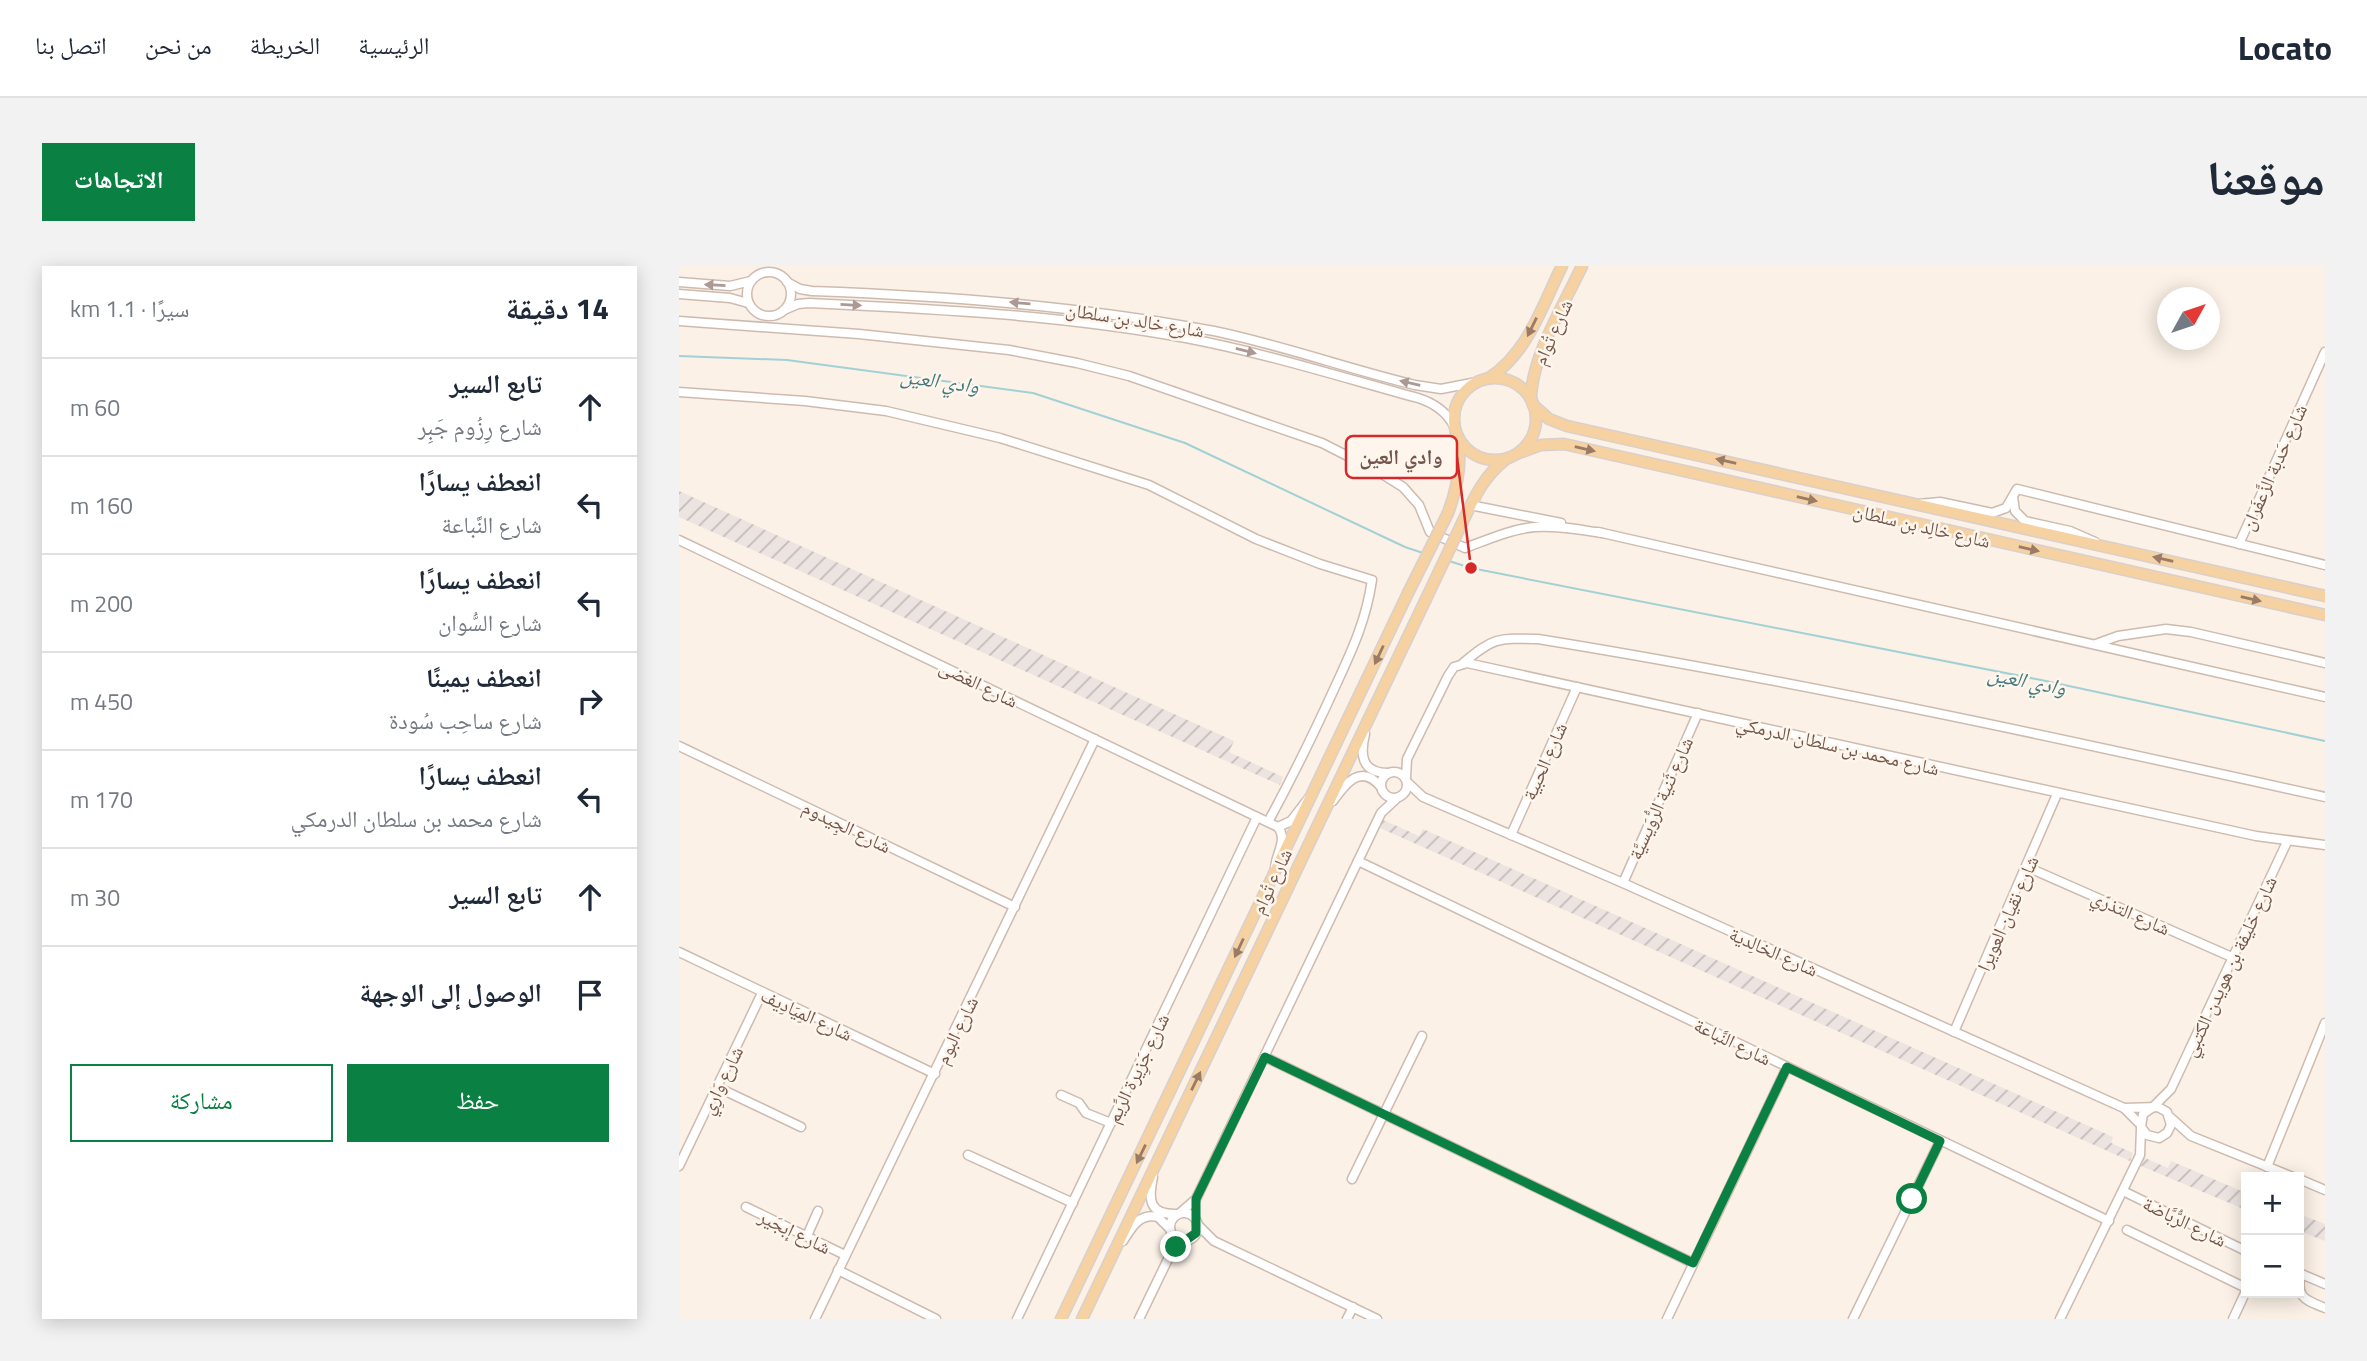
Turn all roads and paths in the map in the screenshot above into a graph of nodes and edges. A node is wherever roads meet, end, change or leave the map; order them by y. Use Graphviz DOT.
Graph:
graph roads {
  1 [pos="761,266"];
  2 [pos="779,266"];
  3 [pos="1562,266"];
  4 [pos="1582,266"];
  5 [pos="753,279"];
  6 [pos="784,279"];
  7 [pos="679,282"];
  8 [pos="679,294"];
  9 [pos="748,303"];
  10 [pos="784,310"];
  11 [pos="679,321"];
  12 [pos="2325,352"];
  13 [pos="1483,380"];
  14 [pos="679,392"];
  15 [pos="1532,403"];
  16 [pos="1454,426"];
  17 [pos="1457,437"];
  18 [pos="1519,453"];
  19 [pos="1506,459"];
  20 [pos="2013,497"];
  21 [pos="1917,504"];
  22 [pos="1470,505"];
  23 [pos="1602,533"];
  24 [pos="679,540"];
  25 [pos="2239,544"];
  26 [pos="2100,545"];
  27 [pos="2325,565"];
  28 [pos="2325,596"];
  29 [pos="2325,615"];
  30 [pos="2096,644"];
  31 [pos="1463,663"];
  32 [pos="2325,663"];
  33 [pos="1577,687"];
  34 [pos="2325,697"];
  35 [pos="1698,713"];
  36 [pos="1368,720"];
  37 [pos="1094,739"];
  38 [pos="679,746"];
  39 [pos="1407,759"];
  40 [pos="1390,772"];
  41 [pos="1407,780"];
  42 [pos="1382,789"];
  43 [pos="2057,793"];
  44 [pos="1313,794"];
  45 [pos="1399,797"];
  46 [pos="1423,797"];
  47 [pos="2325,797"];
  48 [pos="1325,812"];
  49 [pos="1381,813"];
  50 [pos="1257,817"];
  51 [pos="1268,822"];
  52 [pos="1278,827"];
  53 [pos="1511,835"];
  54 [pos="2287,842"];
  55 [pos="2325,845"];
  56 [pos="1358,862"];
  57 [pos="2027,867"];
  58 [pos="1275,873"];
  59 [pos="1623,883"];
  60 [pos="1015,907"];
  61 [pos="679,952"];
  62 [pos="2234,958"];
  63 [pos="762,993"];
  64 [pos="2325,1023"];
  65 [pos="1954,1032"];
  66 [pos="1422,1036"];
  67 [pos="1265,1057"];
  68 [pos="1787,1067"];
  69 [pos="935,1073"];
  70 [pos="717,1087"];
  71 [pos="2171,1089"];
  72 [pos="1061,1095"];
  73 [pos="2153,1107"];
  74 [pos="2124,1108"];
  75 [pos="1384,1114"];
  76 [pos="2170,1116"];
  77 [pos="1111,1123"];
  78 [pos="2141,1126"];
  79 [pos="801,1128"];
  80 [pos="2190,1136"];
  81 [pos="2162,1137"];
  82 [pos="1940,1141"];
  83 [pos="968,1155"];
  84 [pos="2140,1155"];
  85 [pos="679,1166"];
  86 [pos="1155,1166"];
  87 [pos="2267,1167"];
  88 [pos="2280,1172"];
  89 [pos="1352,1179"];
  90 [pos="2304,1181"];
  91 [pos="2325,1190"];
  92 [pos="2123,1191"];
  93 [pos="1196,1199"];
  94 [pos="1073,1203"];
  95 [pos="745,1207"];
  96 [pos="818,1211"];
  97 [pos="1178,1214"];
  98 [pos="2109,1221"];
  99 [pos="1197,1223"];
  100 [pos="2127,1230"];
  101 [pos="1170,1231"];
  102 [pos="807,1236"];
  103 [pos="1187,1240"];
  104 [pos="1214,1241"];
  105 [pos="2241,1249"];
  106 [pos="1112,1254"];
  107 [pos="845,1255"];
  108 [pos="1170,1255"];
  109 [pos="1693,1263"];
  110 [pos="838,1270"];
  111 [pos="2304,1276"];
  112 [pos="2325,1284"];
  113 [pos="2241,1287"];
  114 [pos="2242,1298"];
  115 [pos="2303,1298"];
  116 [pos="1353,1307"];
  117 [pos="2325,1308"];
  118 [pos="814,1319"];
  119 [pos="936,1319"];
  120 [pos="1017,1319"];
  121 [pos="1061,1319"];
  122 [pos="1081,1319"];
  123 [pos="1139,1319"];
  124 [pos="1347,1319"];
  125 [pos="1377,1319"];
  126 [pos="1667,1319"];
  127 [pos="1853,1319"];
  128 [pos="2060,1319"];
  129 [pos="2233,1319"];
  1 -- 5 [label="street"];
  2 -- 6 [label="street"];
  3 -- 13 [label="main road, شارع تُوام, one-way"];
  4 -- 15 [label="main road, شارع تُوام"];
  5 -- 6 [label="street"];
  5 -- 7 [label="street, one-way"];
  5 -- 9 [label="street"];
  6 -- 10 [label="street"];
  13 -- 6 [label="street, شارع خالِد بن سلطان, one-way"];
  8 -- 9 [label="street"];
  9 -- 10 [label="street"];
  10 -- 16 [label="street, شارع خالِد بن سلطان, one-way"];
  11 -- 23 [label="street"];
  12 -- 25 [label="street, شارع حَدبة الزَّعفَران"];
  13 -- 15 [label="main road"];
  13 -- 16 [label="main road"];
  14 -- 51 [label="street"];
  15 -- 18 [label="main road"];
  21 -- 15 [label="main road, شارع خالِد بن سلطان, one-way"];
  16 -- 17 [label="main road"];
  17 -- 19 [label="main road"];
  17 -- 44 [label="main road, شارع تُوام, one-way, bridge"];
  18 -- 19 [label="main road"];
  18 -- 29 [label="main road, شارع خالِد بن سلطان, one-way"];
  19 -- 22 [label="main road, شارع تُوام"];
  20 -- 21 [label="street"];
  20 -- 25 [label="street"];
  20 -- 26 [label="street"];
  21 -- 26 [label="main road, شارع خالِد بن سلطان"];
  22 -- 23 [label="street"];
  22 -- 36 [label="main road, شارع تُوام, bridge"];
  23 -- 30 [label="street"];
  24 -- 37 [label="street, شارع الغضى"];
  25 -- 27 [label="street"];
  28 -- 26 [label="main road, شارع خالِد بن سلطان, one-way"];
  30 -- 32 [label="street"];
  30 -- 34 [label="street"];
  31 -- 33 [label="street, شارع محمد بن سلطان الدرمكي"];
  31 -- 39 [label="street"];
  31 -- 47 [label="street"];
  33 -- 35 [label="street, شارع محمد بن سلطان الدرمكي"];
  33 -- 53 [label="street, شارع الحبية"];
  35 -- 43 [label="street, شارع محمد بن سلطان الدرمكي"];
  35 -- 59 [label="street, شارع ثَنية الرُّوَيسيَّة"];
  36 -- 40 [label="street"];
  36 -- 48 [label="main road, شارع تُوام"];
  37 -- 50 [label="street, شارع الغضى"];
  37 -- 60 [label="street, شارع البوم"];
  38 -- 60 [label="street, شارع الجِيدوم"];
  39 -- 40 [label="street"];
  39 -- 41 [label="street"];
  40 -- 41 [label="street"];
  40 -- 42 [label="street"];
  41 -- 45 [label="street"];
  41 -- 46 [label="street, شارع الخالِدية"];
  42 -- 45 [label="street"];
  42 -- 48 [label="street"];
  42 -- 49 [label="street"];
  43 -- 54 [label="street, شارع محمد بن سلطان الدرمكي"];
  43 -- 57 [label="street, شارع نقيان العويرا"];
  44 -- 52 [label="street"];
  44 -- 58 [label="main road, شارع تُوام"];
  45 -- 46 [label="street, شارع الخالِدية"];
  45 -- 49 [label="street"];
  46 -- 53 [label="street, شارع الخالِدية"];
  86 -- 48 [label="main road, شارع تُوام, one-way"];
  49 -- 56 [label="street"];
  50 -- 51 [label="street, شارع الغضى"];
  50 -- 77 [label="street, شارع جَزِيرة الرِّيم"];
  51 -- 52 [label="street, شارع الغضى"];
  52 -- 58 [label="street"];
  53 -- 59 [label="street, شارع الخالِدية"];
  54 -- 55 [label="street, شارع محمد بن سلطان الدرمكي"];
  54 -- 62 [label="street, شارع خليفة بن هويدن الكتبي"];
  56 -- 67 [label="street"];
  56 -- 68 [label="street, شارع النَّباعة"];
  57 -- 62 [label="street, شارع التذرّي"];
  57 -- 65 [label="street, شارع نقيان العويرا"];
  58 -- 121 [label="main road, شارع تُوام, one-way"];
  59 -- 65 [label="street, شارع الخالِدية"];
  60 -- 69 [label="street, شارع البوم"];
  61 -- 63 [label="street, شارع المِيَادِيف"];
  62 -- 71 [label="street, شارع خليفة بن هويدن الكتبي"];
  63 -- 69 [label="street, شارع المِيَادِيف"];
  63 -- 70 [label="street, شارع وَارِي"];
  64 -- 87 [label="street"];
  65 -- 74 [label="street, شارع الخالِدية"];
  66 -- 75 [label="street"];
  67 -- 75 [label="street"];
  67 -- 93 [label="street"];
  68 -- 82 [label="street, شارع النَّباعة"];
  68 -- 109 [label="street"];
  69 -- 107 [label="street, شارع البوم"];
  70 -- 79 [label="street"];
  70 -- 85 [label="street, شارع وَارِي"];
  71 -- 73 [label="street, شارع خليفة بن هويدن الكتبي"];
  71 -- 76 [label="street, شارع خليفة بن هويدن الكتبي"];
  72 -- 77 [label="street"];
  73 -- 74 [label="street, شارع الخالِدية"];
  73 -- 76 [label="street"];
  73 -- 78 [label="street"];
  74 -- 78 [label="street, شارع الخالِدية"];
  75 -- 89 [label="street"];
  75 -- 109 [label="street"];
  76 -- 80 [label="street"];
  76 -- 81 [label="street"];
  77 -- 94 [label="street, شارع جَزِيرة الرِّيم"];
  78 -- 81 [label="street"];
  78 -- 84 [label="street"];
  80 -- 81 [label="street"];
  80 -- 87 [label="street"];
  81 -- 84 [label="street"];
  82 -- 98 [label="street, شارع النَّباعة"];
  82 -- 127 [label="street"];
  83 -- 94 [label="street"];
  84 -- 92 [label="street"];
  86 -- 97 [label="street"];
  86 -- 106 [label="main road, شارع تُوام"];
  87 -- 88 [label="street"];
  90 -- 91 [label="street"];
  92 -- 98 [label="street"];
  92 -- 105 [label="street, شارع الرُّبَّاضة"];
  93 -- 97 [label="street"];
  93 -- 99 [label="street"];
  94 -- 120 [label="street, شارع جَزِيرة الرِّيم"];
  95 -- 102 [label="street, شارع إبجَير"];
  96 -- 102 [label="street"];
  97 -- 99 [label="street"];
  97 -- 101 [label="street"];
  98 -- 128 [label="street"];
  99 -- 103 [label="street"];
  99 -- 104 [label="street"];
  100 -- 113 [label="street"];
  101 -- 103 [label="street"];
  101 -- 106 [label="street"];
  101 -- 108 [label="street"];
  102 -- 107 [label="street, شارع إبجَير"];
  103 -- 104 [label="street"];
  103 -- 108 [label="street"];
  104 -- 116 [label="street"];
  106 -- 122 [label="main road, شارع تُوام"];
  107 -- 110 [label="street, شارع البوم"];
  108 -- 123 [label="street"];
  109 -- 126 [label="street"];
  110 -- 118 [label="street, شارع البوم"];
  110 -- 119 [label="street"];
  111 -- 112 [label="street"];
  114 -- 129 [label="street"];
  115 -- 117 [label="street"];
  116 -- 124 [label="street"];
  116 -- 125 [label="street"];
}
